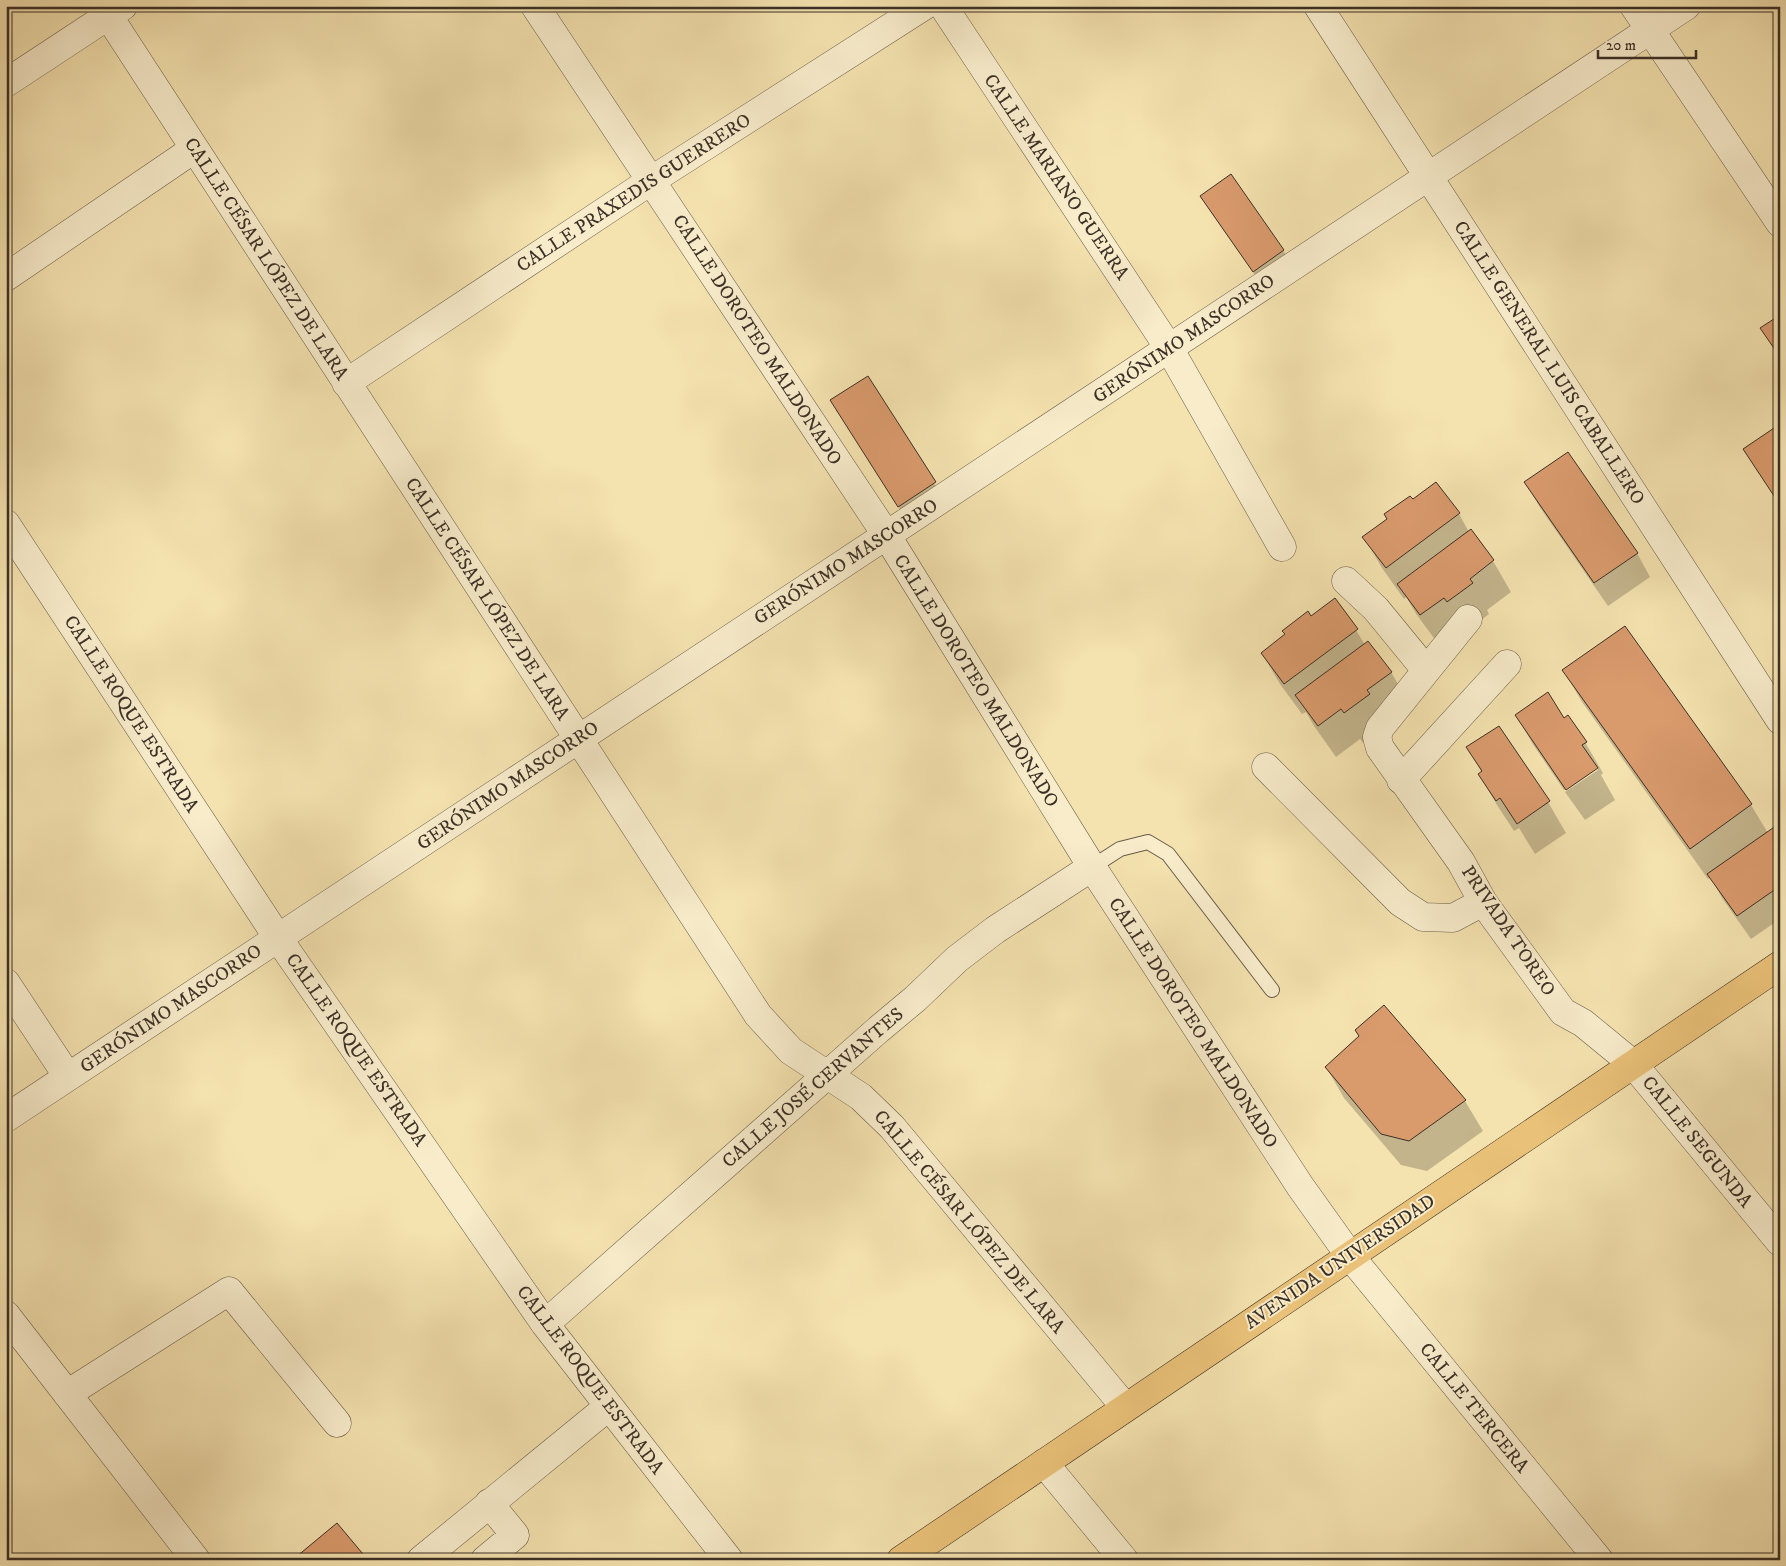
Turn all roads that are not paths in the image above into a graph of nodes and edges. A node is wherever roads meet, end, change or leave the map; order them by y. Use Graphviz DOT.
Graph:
graph roads {
  1 [pos="535,6"];
  2 [pos="924,6"];
  3 [pos="943,6"];
  4 [pos="1318,6"];
  5 [pos="1634,6"];
  6 [pos="1686,6"];
  7 [pos="111,10"];
  8 [pos="1650,30"];
  9 [pos="6,83"];
  10 [pos="194,148"];
  11 [pos="1429,176"];
  12 [pos="652,180"];
  13 [pos="1780,223"];
  14 [pos="6,277"];
  15 [pos="1169,348"];
  16 [pos="346,383"];
  17 [pos="6,524"];
  18 [pos="886,536"];
  19 [pos="1282,547"];
  20 [pos="1346,582"];
  21 [pos="1468,619"];
  22 [pos="1507,664"];
  23 [pos="1426,670"];
  24 [pos="1780,720"];
  25 [pos="578,739"];
  26 [pos="1266,767"];
  27 [pos="1401,780"];
  28 [pos="1092,867"];
  29 [pos="1483,902"];
  30 [pos="278,938"];
  31 [pos="1780,965"];
  32 [pos="6,983"];
  33 [pos="1272,990"];
  34 [pos="1633,1064"];
  35 [pos="826,1075"];
  36 [pos="68,1078"];
  37 [pos="6,1118"];
  38 [pos="1780,1242"];
  39 [pos="1350,1256"];
  40 [pos="6,1316"];
  41 [pos="545,1324"];
  42 [pos="67,1394"];
  43 [pos="608,1407"];
  44 [pos="1125,1407"];
  45 [pos="338,1423"];
  46 [pos="1044,1463"];
  47 [pos="489,1504"];
  48 [pos="196,1560"];
  49 [pos="421,1560"];
  50 [pos="485,1560"];
  51 [pos="728,1560"];
  52 [pos="901,1560"];
  53 [pos="1124,1560"];
  54 [pos="1599,1560"];
  1 -- 12 [label="street, CALLE DOROTEO MALDONADO"];
  2 -- 12 [label="street, CALLE PRAXEDIS GUERRERO"];
  3 -- 15 [label="street, CALLE MARIANO GUERRA"];
  4 -- 11 [label="street, CALLE GENERAL LUIS CABALLERO"];
  5 -- 8 [label="street"];
  6 -- 8 [label="street, GERÓNIMO MASCORRO"];
  7 -- 9 [label="street"];
  7 -- 10 [label="street, CALLE CÉSAR LÓPEZ DE LARA"];
  8 -- 11 [label="street, GERÓNIMO MASCORRO"];
  8 -- 13 [label="street"];
  10 -- 14 [label="street"];
  10 -- 16 [label="street, CALLE CÉSAR LÓPEZ DE LARA"];
  11 -- 15 [label="street, GERÓNIMO MASCORRO"];
  11 -- 24 [label="street, CALLE GENERAL LUIS CABALLERO"];
  12 -- 16 [label="street, CALLE PRAXEDIS GUERRERO"];
  12 -- 18 [label="street, CALLE DOROTEO MALDONADO"];
  15 -- 18 [label="street, GERÓNIMO MASCORRO"];
  15 -- 19 [label="street, CALLE MARIANO GUERRA"];
  16 -- 25 [label="street, CALLE CÉSAR LÓPEZ DE LARA"];
  17 -- 30 [label="street, CALLE ROQUE ESTRADA"];
  18 -- 25 [label="street, GERÓNIMO MASCORRO"];
  18 -- 28 [label="street, CALLE DOROTEO MALDONADO"];
  20 -- 23 [label="street"];
  21 -- 23 [label="street, PRIVADA TOREO"];
  22 -- 27 [label="street"];
  23 -- 27 [label="street, PRIVADA TOREO"];
  25 -- 30 [label="street, GERÓNIMO MASCORRO"];
  25 -- 35 [label="street, CALLE CÉSAR LÓPEZ DE LARA"];
  26 -- 29 [label="street"];
  27 -- 29 [label="street, PRIVADA TOREO"];
  28 -- 33 [label="lane"];
  28 -- 35 [label="street, CALLE JOSÉ CERVANTES"];
  28 -- 39 [label="street, CALLE DOROTEO MALDONADO"];
  29 -- 34 [label="street, PRIVADA TOREO"];
  30 -- 36 [label="street, GERÓNIMO MASCORRO"];
  30 -- 41 [label="street, CALLE ROQUE ESTRADA"];
  31 -- 34 [label="main road, AVENIDA UNIVERSIDAD"];
  32 -- 36 [label="street"];
  34 -- 38 [label="street, CALLE SEGUNDA"];
  34 -- 39 [label="main road, AVENIDA UNIVERSIDAD"];
  35 -- 41 [label="street, CALLE JOSÉ CERVANTES"];
  35 -- 44 [label="street, CALLE CÉSAR LÓPEZ DE LARA"];
  36 -- 37 [label="street, GERÓNIMO MASCORRO"];
  39 -- 44 [label="main road, AVENIDA UNIVERSIDAD"];
  39 -- 54 [label="street, CALLE TERCERA"];
  40 -- 42 [label="street"];
  41 -- 43 [label="street, CALLE ROQUE ESTRADA"];
  42 -- 45 [label="street"];
  42 -- 48 [label="street"];
  43 -- 47 [label="street"];
  43 -- 51 [label="street, CALLE ROQUE ESTRADA"];
  44 -- 46 [label="main road, AVENIDA UNIVERSIDAD"];
  46 -- 52 [label="main road, AVENIDA UNIVERSIDAD"];
  46 -- 53 [label="street"];
  47 -- 49 [label="street"];
  47 -- 50 [label="street"];
}
